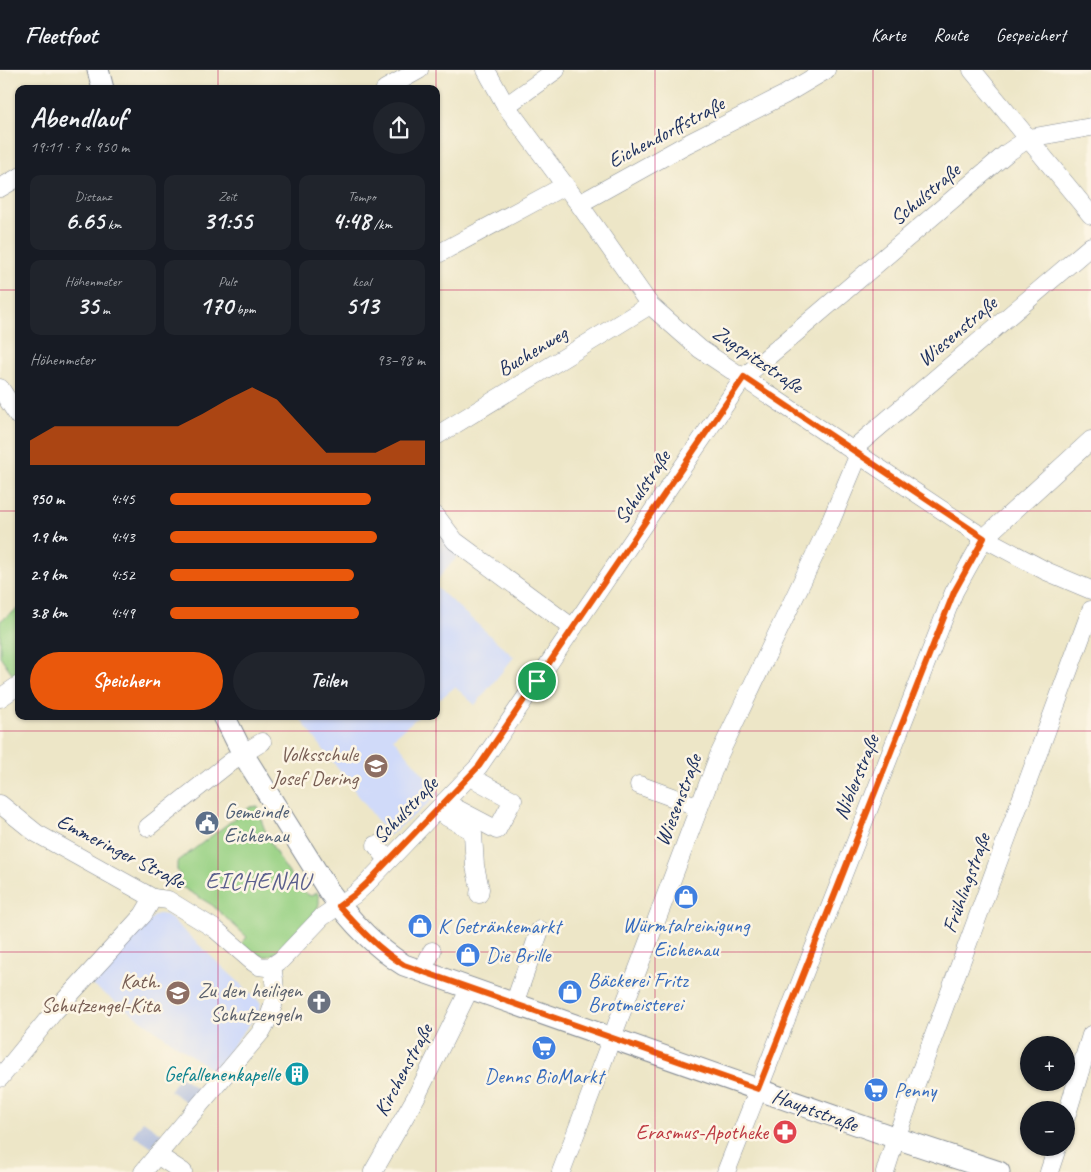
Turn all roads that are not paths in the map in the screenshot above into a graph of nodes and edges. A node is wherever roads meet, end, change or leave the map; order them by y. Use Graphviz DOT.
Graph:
graph roads {
  1 [pos="98,70"];
  2 [pos="419,70"];
  3 [pos="486,70"];
  4 [pos="556,70"];
  5 [pos="826,70"];
  6 [pos="972,70"];
  7 [pos="102,85"];
  8 [pos="391,85"];
  9 [pos="506,106"];
  10 [pos="1091,127"];
  11 [pos="1029,138"];
  12 [pos="15,179"];
  13 [pos="564,186"];
  14 [pos="0,188"];
  15 [pos="580,204"];
  16 [pos="1091,215"];
  17 [pos="1091,246"];
  18 [pos="440,253"];
  19 [pos="650,305"];
  20 [pos="744,377"];
  21 [pos="0,388"];
  22 [pos="15,411"];
  23 [pos="440,434"];
  24 [pos="1091,440"];
  25 [pos="855,452"];
  26 [pos="440,521"];
  27 [pos="984,538"];
  28 [pos="1091,590"];
  29 [pos="1091,610"];
  30 [pos="574,628"];
  31 [pos="15,688"];
  32 [pos="0,698"];
  33 [pos="226,720"];
  34 [pos="262,742"];
  35 [pos="243,754"];
  36 [pos="469,776"];
  37 [pos="639,785"];
  38 [pos="440,806"];
  39 [pos="699,807"];
  40 [pos="2,809"];
  41 [pos="482,822"];
  42 [pos="148,827"];
  43 [pos="376,845"];
  44 [pos="483,851"];
  45 [pos="388,860"];
  46 [pos="479,894"];
  47 [pos="153,898"];
  48 [pos="339,906"];
  49 [pos="540,930"];
  50 [pos="432,950"];
  51 [pos="272,966"];
  52 [pos="422,971"];
  53 [pos="470,988"];
  54 [pos="514,1004"];
  55 [pos="1091,1036"];
  56 [pos="612,1039"];
  57 [pos="1,1074"];
  58 [pos="758,1089"];
  59 [pos="1071,1101"];
  60 [pos="896,1138"];
  61 [pos="157,1155"];
  62 [pos="1054,1156"];
  63 [pos="143,1172"];
  64 [pos="183,1172"];
  65 [pos="373,1172"];
  66 [pos="561,1172"];
  67 [pos="726,1172"];
  68 [pos="885,1172"];
  69 [pos="1000,1172"];
  70 [pos="1049,1172"];
  1 -- 7 [label="main road"];
  2 -- 8 [label="street"];
  3 -- 9 [label="street, Zugspitzstraße"];
  4 -- 9 [label="street"];
  5 -- 15 [label="street, Eichendorffstraße"];
  6 -- 11 [label="street"];
  9 -- 13 [label="street, Zugspitzstraße"];
  10 -- 11 [label="street"];
  11 -- 16 [label="street"];
  11 -- 20 [label="street, Schulstraße"];
  12 -- 14 [label="street"];
  13 -- 15 [label="street, Zugspitzstraße"];
  13 -- 18 [label="street"];
  15 -- 19 [label="street, Zugspitzstraße"];
  17 -- 25 [label="street, Wiesenstraße"];
  19 -- 20 [label="street, Zugspitzstraße"];
  19 -- 23 [label="street, Buchenweg"];
  20 -- 25 [label="street, Zugspitzstraße"];
  20 -- 30 [label="street, Schulstraße"];
  21 -- 22 [label="street"];
  24 -- 27 [label="street, Niblerstraße"];
  25 -- 27 [label="street, Zugspitzstraße"];
  25 -- 39 [label="street, Wiesenstraße"];
  26 -- 30 [label="street"];
  27 -- 28 [label="street, Zugspitzstraße"];
  27 -- 58 [label="street, Niblerstraße"];
  29 -- 60 [label="street, Frühlingstraße"];
  30 -- 36 [label="street, Schulstraße"];
  31 -- 32 [label="street"];
  33 -- 35 [label="main road, Hauptstraße"];
  34 -- 35 [label="street"];
  35 -- 42 [label="street"];
  35 -- 48 [label="main road, Hauptstraße"];
  36 -- 38 [label="street, Schulstraße"];
  36 -- 41 [label="street"];
  37 -- 39 [label="street"];
  38 -- 41 [label="street"];
  38 -- 45 [label="street, Schulstraße"];
  38 -- 46 [label="street"];
  39 -- 56 [label="street, Wiesenstraße"];
  40 -- 47 [label="street, Emmeringer Straße"];
  41 -- 44 [label="street"];
  43 -- 45 [label="street"];
  45 -- 48 [label="street, Schulstraße"];
  47 -- 51 [label="street, Emmeringer Straße"];
  47 -- 57 [label="street"];
  48 -- 51 [label="street"];
  48 -- 52 [label="main road, Hauptstraße"];
  49 -- 54 [label="street"];
  50 -- 52 [label="street"];
  51 -- 61 [label="street"];
  52 -- 53 [label="main road, Hauptstraße"];
  53 -- 54 [label="main road, Hauptstraße"];
  53 -- 65 [label="street, Kirchenstraße"];
  54 -- 56 [label="main road, Hauptstraße"];
  55 -- 59 [label="street"];
  56 -- 58 [label="main road, Hauptstraße"];
  56 -- 66 [label="street, Wiesenstraße"];
  58 -- 60 [label="main road, Hauptstraße"];
  58 -- 67 [label="street, Niblerstraße"];
  60 -- 68 [label="street, Frühlingstraße"];
  60 -- 69 [label="main road, Hauptstraße"];
  61 -- 63 [label="street"];
  61 -- 64 [label="street"];
  62 -- 70 [label="street"];
}
